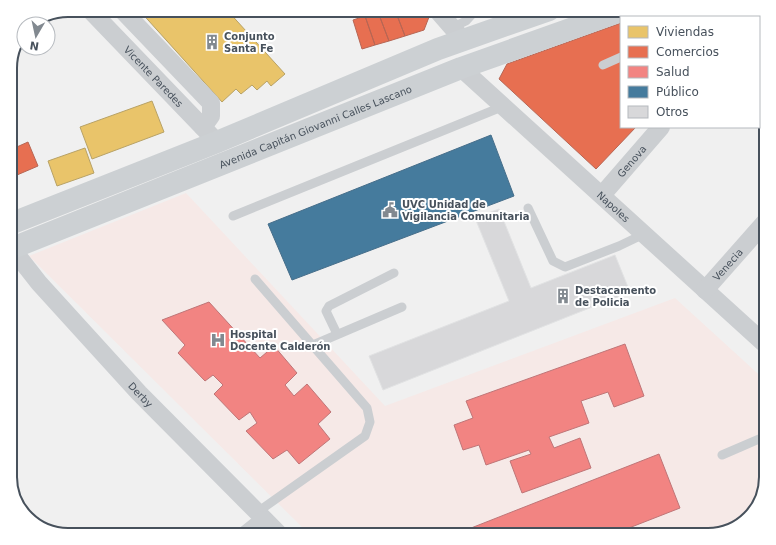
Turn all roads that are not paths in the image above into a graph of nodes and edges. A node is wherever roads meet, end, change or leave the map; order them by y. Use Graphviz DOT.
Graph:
graph roads {
  1 [pos="97,17"];
  2 [pos="129,17"];
  3 [pos="443,17"];
  4 [pos="470,17"];
  5 [pos="522,17"];
  6 [pos="604,17"];
  7 [pos="458,34"];
  8 [pos="620,57"];
  9 [pos="603,65"];
  10 [pos="462,68"];
  11 [pos="504,106"];
  12 [pos="659,128"];
  13 [pos="210,134"];
  14 [pos="602,195"];
  15 [pos="528,208"];
  16 [pos="233,216"];
  17 [pos="17,221"];
  18 [pos="759,229"];
  19 [pos="644,234"];
  20 [pos="17,246"];
  21 [pos="17,256"];
  22 [pos="394,273"];
  23 [pos="255,279"];
  24 [pos="705,290"];
  25 [pos="402,307"];
  26 [pos="337,334"];
  27 [pos="759,339"];
  28 [pos="313,345"];
  29 [pos="759,439"];
  30 [pos="722,455"];
  31 [pos="260,516"];
  32 [pos="251,528"];
  33 [pos="273,528"];
  1 -- 13 [label="street, Vicente Paredes"];
  2 -- 13 [label="street"];
  3 -- 7 [label="street"];
  4 -- 7 [label="lane"];
  5 -- 7 [label="main road"];
  6 -- 10 [label="main road, Avenida Capitán Giovanni Calles Lascano"];
  7 -- 13 [label="main road"];
  8 -- 9 [label="lane"];
  10 -- 11 [label="street, Napoles"];
  10 -- 20 [label="main road, Avenida Capitán Giovanni Calles Lascano"];
  11 -- 14 [label="street, Napoles"];
  11 -- 16 [label="lane"];
  12 -- 14 [label="street, Genova"];
  13 -- 17 [label="main road"];
  14 -- 19 [label="street, Napoles"];
  15 -- 19 [label="lane"];
  18 -- 24 [label="street, Venecia"];
  19 -- 24 [label="street, Napoles"];
  21 -- 31 [label="street, Derby"];
  22 -- 26 [label="lane"];
  23 -- 28 [label="lane"];
  24 -- 27 [label="street, Napoles"];
  25 -- 26 [label="lane"];
  26 -- 28 [label="lane"];
  28 -- 31 [label="lane"];
  29 -- 30 [label="lane"];
  31 -- 32 [label="street"];
  31 -- 33 [label="street, Derby"];
}
